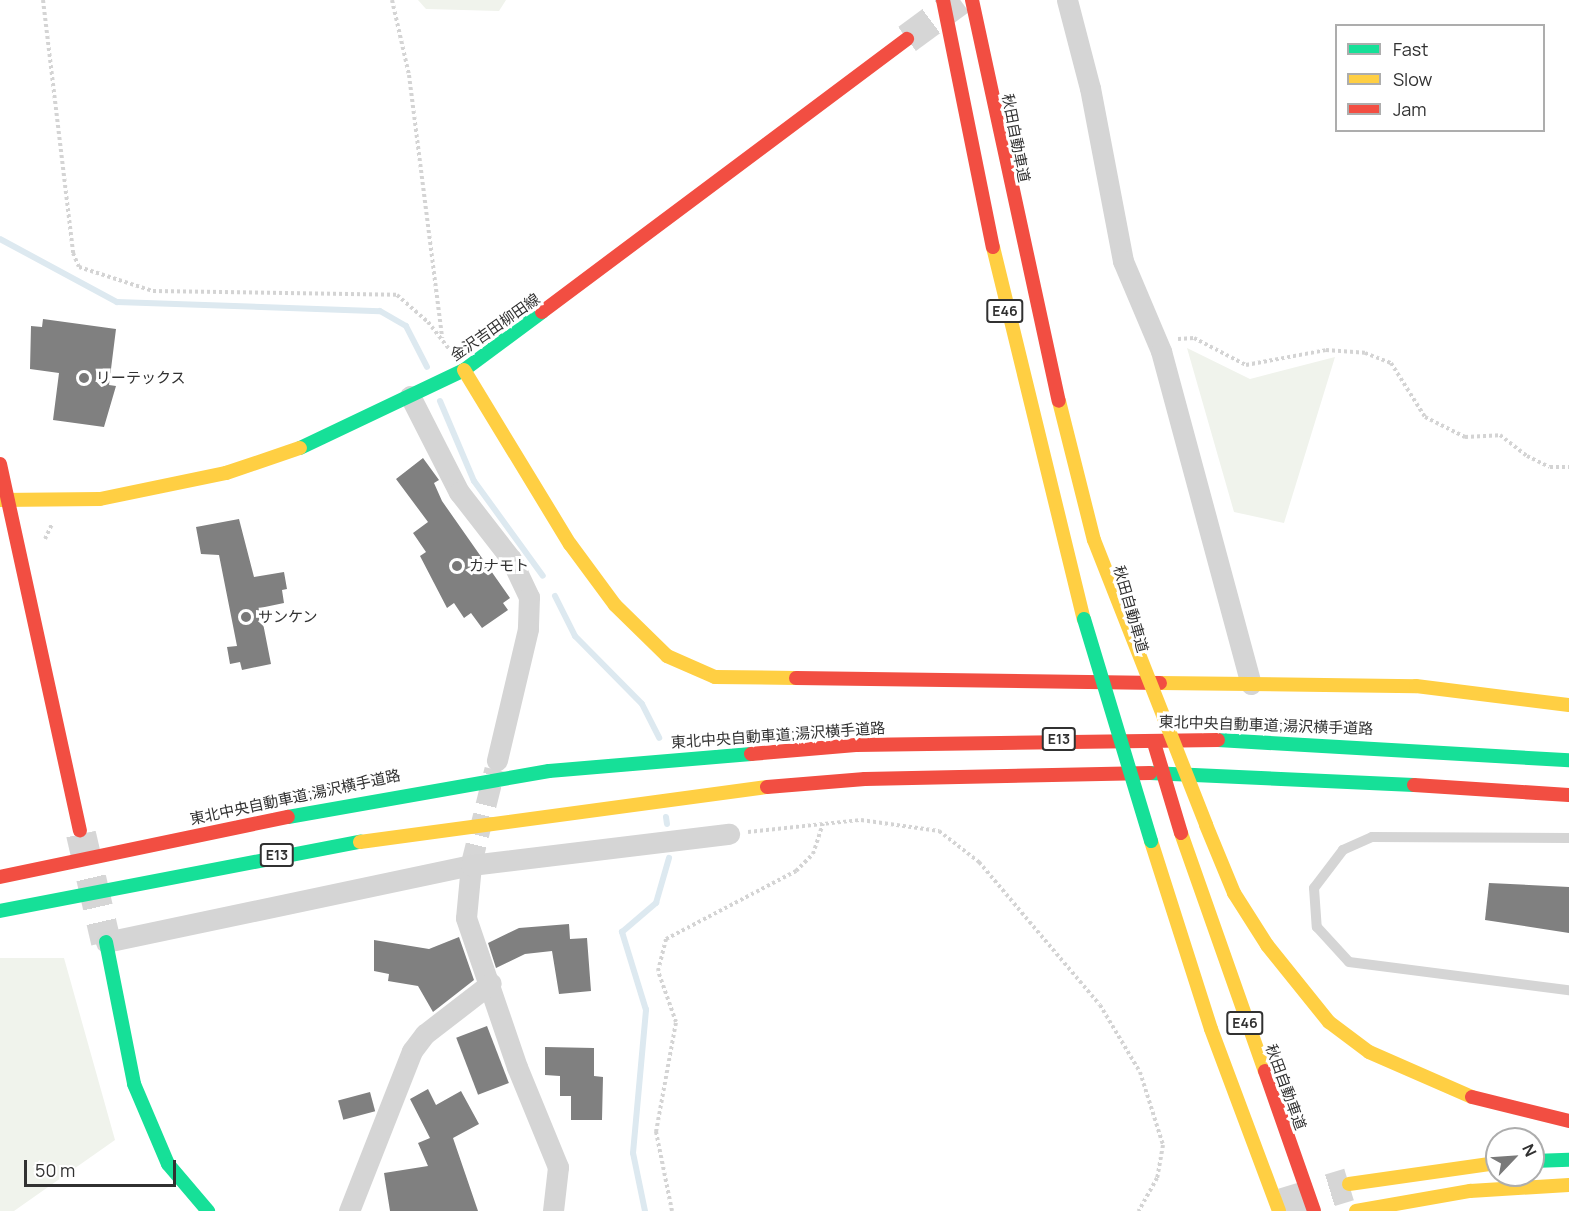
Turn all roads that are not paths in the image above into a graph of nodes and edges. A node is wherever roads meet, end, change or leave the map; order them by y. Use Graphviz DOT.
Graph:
graph roads {
  1 [pos="943,0"];
  2 [pos="972,0"];
  3 [pos="1067,0"];
  4 [pos="907,39"];
  5 [pos="464,370"];
  6 [pos="410,396"];
  7 [pos="0,464"];
  8 [pos="6,500"];
  9 [pos="1094,540"];
  10 [pos="1251,684"];
  11 [pos="1569,705"];
  12 [pos="497,760"];
  13 [pos="1569,760"];
  14 [pos="1569,795"];
  15 [pos="80,830"];
  16 [pos="729,834"];
  17 [pos="1569,838"];
  18 [pos="1151,841"];
  19 [pos="471,865"];
  20 [pos="0,877"];
  21 [pos="0,911"];
  22 [pos="106,942"];
  23 [pos="491,983"];
  24 [pos="1569,990"];
  25 [pos="1569,1120"];
  26 [pos="1569,1160"];
  27 [pos="1545,1161"];
  28 [pos="1485,1165"];
  29 [pos="1349,1184"];
  30 [pos="1569,1185"];
  31 [pos="1356,1210"];
  32 [pos="208,1211"];
  33 [pos="349,1211"];
  34 [pos="553,1211"];
  35 [pos="1268,1211"];
  36 [pos="1279,1211"];
  37 [pos="1314,1211"];
  1 -- 18 [label="main road, E46, bridge"];
  2 -- 9 [label="main road, 秋田自動車道 / E46"];
  3 -- 10 [label="street"];
  4 -- 5 [label="main road, 金沢吉田柳田線"];
  5 -- 6 [label="main road, 金沢吉田柳田線"];
  5 -- 10 [label="main road"];
  6 -- 8 [label="main road, 金沢吉田柳田線"];
  6 -- 12 [label="street"];
  7 -- 8 [label="main road"];
  8 -- 15 [label="main road"];
  9 -- 25 [label="main road, bridge"];
  9 -- 37 [label="main road, 秋田自動車道 / E46, bridge"];
  10 -- 11 [label="main road"];
  13 -- 20 [label="main road, 東北中央自動車道;湯沢横手道路 / E13"];
  14 -- 21 [label="main road, E13"];
  16 -- 19 [label="street"];
  17 -- 24 [label="lane"];
  18 -- 35 [label="main road"];
  18 -- 36 [label="main road, E46"];
  19 -- 22 [label="street"];
  19 -- 23 [label="street"];
  22 -- 32 [label="main road"];
  23 -- 33 [label="street"];
  23 -- 34 [label="street"];
  26 -- 27 [label="main road"];
  28 -- 29 [label="main road"];
  30 -- 31 [label="main road"];
}
